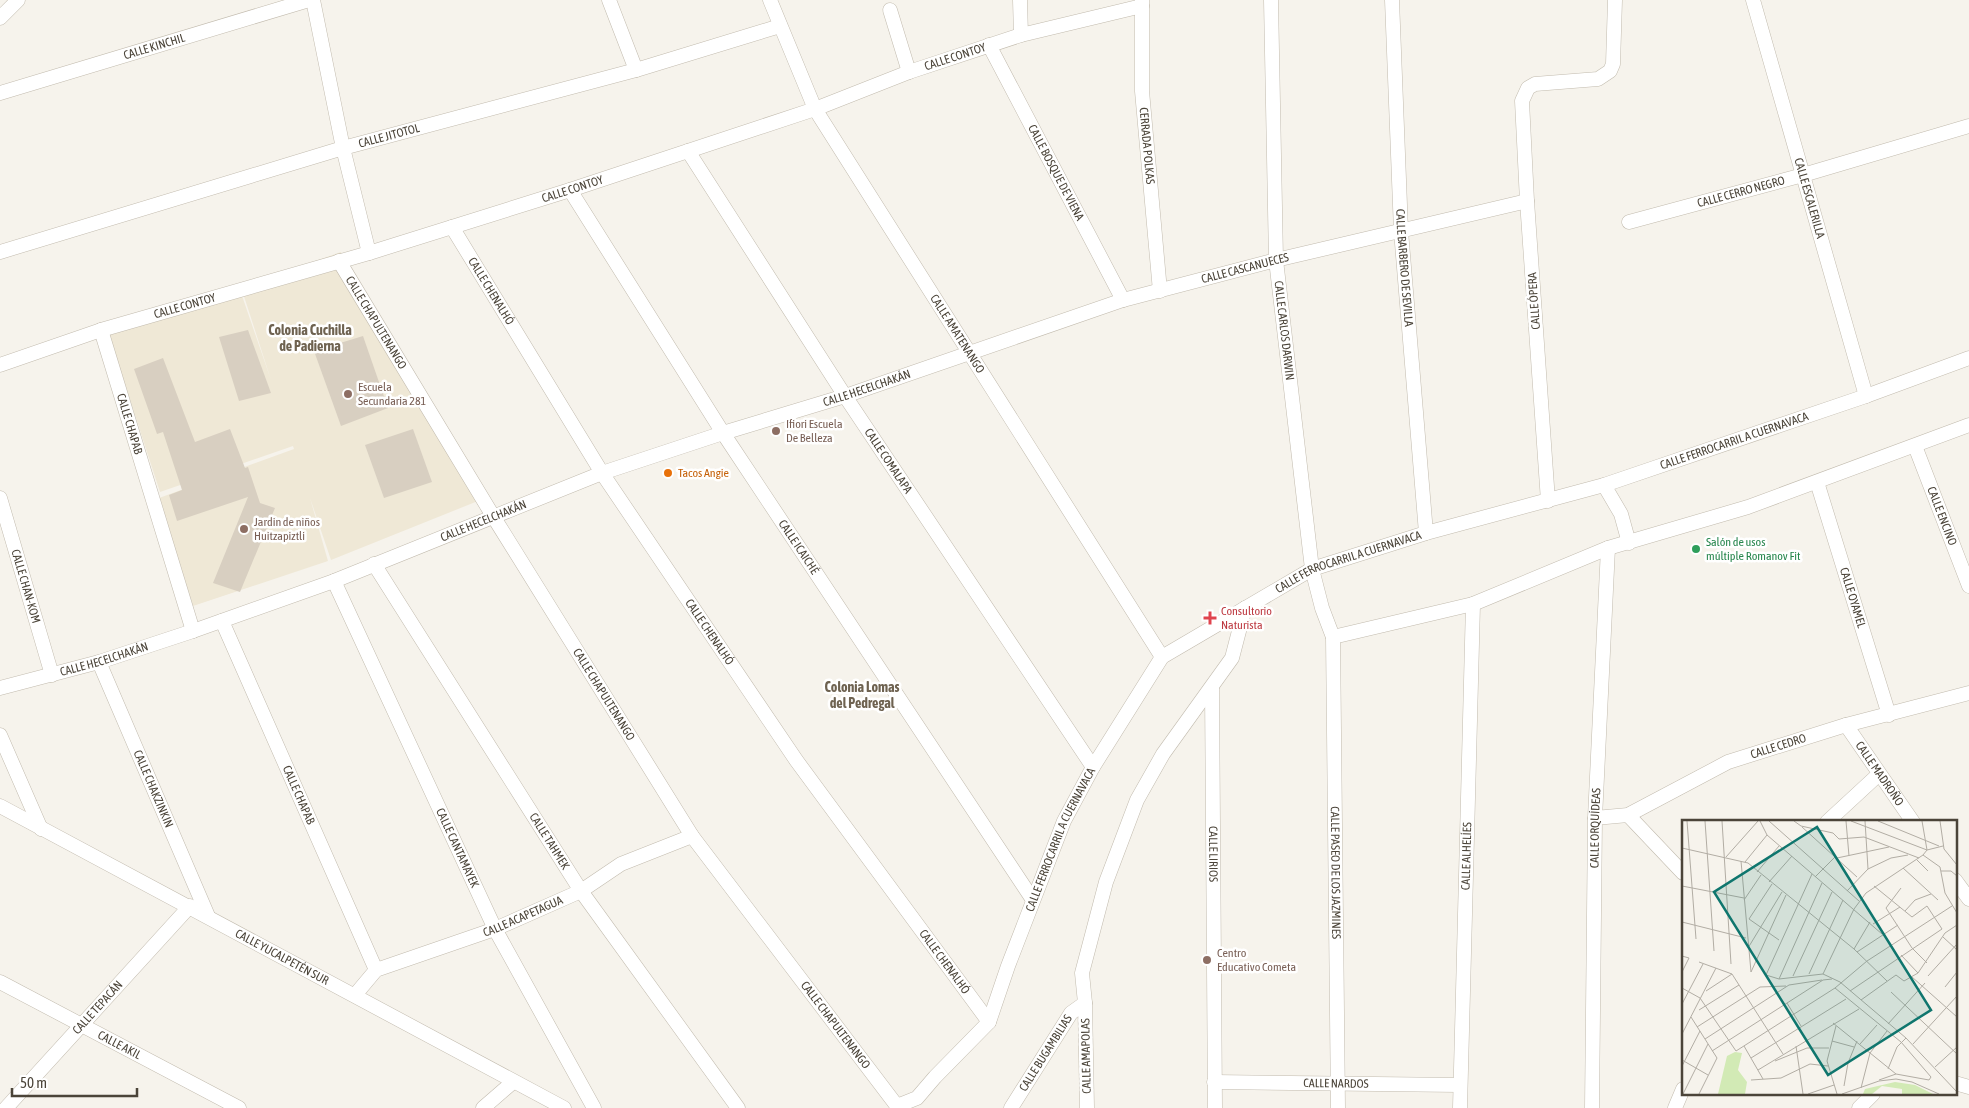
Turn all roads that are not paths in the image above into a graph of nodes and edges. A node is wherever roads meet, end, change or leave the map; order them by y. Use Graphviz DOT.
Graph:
graph roads {
  1 [pos="18,0"];
  2 [pos="309,0"];
  3 [pos="313,0"];
  4 [pos="608,0"];
  5 [pos="770,0"];
  6 [pos="1020,0"];
  7 [pos="1271,0"];
  8 [pos="1392,0"];
  9 [pos="1615,0"];
  10 [pos="1753,0"];
  11 [pos="1142,3"];
  12 [pos="890,10"];
  13 [pos="0,18"];
  14 [pos="780,26"];
  15 [pos="1020,35"];
  16 [pos="989,45"];
  17 [pos="636,70"];
  18 [pos="909,72"];
  19 [pos="0,93"];
  20 [pos="814,108"];
  21 [pos="1969,126"];
  22 [pos="343,148"];
  23 [pos="688,151"];
  24 [pos="1803,175"];
  25 [pos="570,190"];
  26 [pos="1527,201"];
  27 [pos="1629,222"];
  28 [pos="452,228"];
  29 [pos="1401,231"];
  30 [pos="0,252"];
  31 [pos="370,253"];
  32 [pos="1276,260"];
  33 [pos="339,261"];
  34 [pos="1160,291"];
  35 [pos="1122,300"];
  36 [pos="101,330"];
  37 [pos="969,354"];
  38 [pos="1969,358"];
  39 [pos="0,365"];
  40 [pos="845,396"];
  41 [pos="1866,396"];
  42 [pos="1969,424"];
  43 [pos="723,433"];
  44 [pos="1915,446"];
  45 [pos="602,474"];
  46 [pos="1817,482"];
  47 [pos="1604,485"];
  48 [pos="0,498"];
  49 [pos="1548,501"];
  50 [pos="493,516"];
  51 [pos="1426,533"];
  52 [pos="1629,543"];
  53 [pos="1608,548"];
  54 [pos="374,564"];
  55 [pos="1312,570"];
  56 [pos="334,581"];
  57 [pos="1969,586"];
  58 [pos="1473,604"];
  59 [pos="1245,608"];
  60 [pos="222,621"];
  61 [pos="193,631"];
  62 [pos="1333,636"];
  63 [pos="1162,657"];
  64 [pos="99,662"];
  65 [pos="52,674"];
  66 [pos="0,688"];
  67 [pos="1212,688"];
  68 [pos="1969,693"];
  69 [pos="1889,714"];
  70 [pos="1846,725"];
  71 [pos="0,735"];
  72 [pos="1093,767"];
  73 [pos="1879,774"];
  74 [pos="0,806"];
  75 [pos="1628,815"];
  76 [pos="1595,818"];
  77 [pos="1829,820"];
  78 [pos="1912,820"];
  79 [pos="41,829"];
  80 [pos="692,836"];
  81 [pos="1682,872"];
  82 [pos="1956,881"];
  83 [pos="581,891"];
  84 [pos="1969,899"];
  85 [pos="1033,900"];
  86 [pos="190,906"];
  87 [pos="208,916"];
  88 [pos="496,929"];
  89 [pos="376,970"];
  90 [pos="0,982"];
  91 [pos="355,995"];
  92 [pos="1085,1003"];
  93 [pos="989,1022"];
  94 [pos="83,1026"];
  95 [pos="512,1082"];
  96 [pos="1214,1082"];
  97 [pos="1956,1083"];
  98 [pos="1338,1084"];
  99 [pos="1459,1085"];
  100 [pos="1969,1087"];
  101 [pos="1682,1091"];
  102 [pos="1871,1096"];
  103 [pos="897,1106"];
  104 [pos="6,1108"];
  105 [pos="238,1108"];
  106 [pos="483,1108"];
  107 [pos="564,1108"];
  108 [pos="594,1108"];
  109 [pos="738,1108"];
  110 [pos="1011,1108"];
  111 [pos="1087,1108"];
  112 [pos="1215,1108"];
  113 [pos="1338,1108"];
  114 [pos="1460,1108"];
  115 [pos="1592,1108"];
  116 [pos="1675,1108"];
  117 [pos="1860,1108"];
  1 -- 13 [label="street"];
  2 -- 19 [label="street, CALLE KINCHIL"];
  3 -- 22 [label="street"];
  4 -- 17 [label="street"];
  5 -- 14 [label="street, CALLE AMATENANGO"];
  6 -- 15 [label="street"];
  7 -- 32 [label="street, CALLE CARLOS DARWIN"];
  8 -- 29 [label="street, CALLE BARBERO DE SEVILLA"];
  9 -- 26 [label="street, CALLE ÓPERA"];
  10 -- 24 [label="street, CALLE ESCALERILLA"];
  11 -- 15 [label="street, CALLE CONTOY"];
  11 -- 34 [label="street, CERRADA POLKAS"];
  12 -- 18 [label="street"];
  14 -- 17 [label="street, CALLE JITOTOL"];
  14 -- 20 [label="street, CALLE AMATENANGO"];
  15 -- 16 [label="street, CALLE CONTOY"];
  16 -- 18 [label="street, CALLE CONTOY"];
  16 -- 35 [label="street, CALLE BOSQUE DE VIENA"];
  17 -- 22 [label="street, CALLE JITOTOL"];
  18 -- 20 [label="street, CALLE CONTOY"];
  20 -- 23 [label="street, CALLE CONTOY"];
  20 -- 37 [label="street, CALLE AMATENANGO"];
  21 -- 24 [label="street, CALLE CERRO NEGRO"];
  22 -- 30 [label="street, CALLE JITOTOL"];
  22 -- 31 [label="street"];
  23 -- 25 [label="street, CALLE CONTOY"];
  23 -- 40 [label="street, CALLE COMALAPA"];
  24 -- 27 [label="street, CALLE CERRO NEGRO"];
  24 -- 41 [label="street, CALLE ESCALERILLA"];
  25 -- 28 [label="street, CALLE CONTOY"];
  25 -- 43 [label="street, CALLE ICAICHÉ"];
  26 -- 29 [label="street, CALLE CASCANUECES"];
  26 -- 49 [label="street, CALLE ÓPERA"];
  28 -- 31 [label="street, CALLE CONTOY"];
  28 -- 45 [label="street, CALLE CHENALHÓ"];
  29 -- 32 [label="street, CALLE CASCANUECES"];
  29 -- 51 [label="street, CALLE BARBERO DE SEVILLA"];
  31 -- 33 [label="street, CALLE CONTOY"];
  32 -- 34 [label="street, CALLE CASCANUECES"];
  32 -- 55 [label="street, CALLE CARLOS DARWIN"];
  33 -- 36 [label="street, CALLE CONTOY"];
  33 -- 50 [label="street, CALLE CHAPULTENANGO"];
  34 -- 35 [label="street, CALLE CASCANUECES"];
  35 -- 37 [label="street, CALLE CASCANUECES"];
  36 -- 39 [label="street, CALLE CONTOY"];
  36 -- 61 [label="street, CALLE CHAPAB"];
  37 -- 40 [label="street, CALLE HECELCHAKÁN"];
  37 -- 63 [label="street, CALLE AMATENANGO"];
  38 -- 41 [label="street, CALLE FERROCARRIL A CUERNAVACA"];
  40 -- 43 [label="street, CALLE HECELCHAKÁN"];
  40 -- 72 [label="street, CALLE COMALAPA"];
  41 -- 47 [label="street, CALLE FERROCARRIL A CUERNAVACA"];
  42 -- 44 [label="street"];
  43 -- 45 [label="street, CALLE HECELCHAKÁN"];
  43 -- 85 [label="street, CALLE ICAICHÉ"];
  44 -- 46 [label="street"];
  44 -- 57 [label="street, CALLE ENCINO"];
  45 -- 50 [label="street, CALLE HECELCHAKÁN"];
  45 -- 93 [label="street, CALLE CHENALHÓ"];
  46 -- 52 [label="street"];
  46 -- 69 [label="street, CALLE OYAMEL"];
  47 -- 49 [label="street, CALLE FERROCARRIL A CUERNAVACA"];
  47 -- 52 [label="street"];
  48 -- 65 [label="street, CALLE CHAN-KOM"];
  49 -- 51 [label="street, CALLE FERROCARRIL A CUERNAVACA"];
  50 -- 54 [label="street, CALLE HECELCHAKÁN"];
  50 -- 80 [label="street, CALLE CHAPULTENANGO"];
  51 -- 55 [label="street, CALLE FERROCARRIL A CUERNAVACA"];
  52 -- 53 [label="street"];
  53 -- 58 [label="street"];
  53 -- 76 [label="street, CALLE ORQUÍDEAS"];
  54 -- 56 [label="street, CALLE HECELCHAKÁN"];
  54 -- 83 [label="street, CALLE TAHMEK"];
  55 -- 59 [label="street, CALLE FERROCARRIL A CUERNAVACA"];
  55 -- 62 [label="street, CALLE CARLOS DARWIN"];
  56 -- 60 [label="street, CALLE HECELCHAKÁN"];
  56 -- 88 [label="street, CALLE CANTAMAYEK"];
  58 -- 62 [label="street"];
  58 -- 99 [label="street, CALLE ALHELÍES"];
  59 -- 63 [label="street, CALLE FERROCARRIL A CUERNAVACA"];
  59 -- 67 [label="street"];
  60 -- 61 [label="street, CALLE HECELCHAKÁN"];
  60 -- 89 [label="street, CALLE CHAPAB"];
  61 -- 64 [label="street, CALLE HECELCHAKÁN"];
  62 -- 98 [label="street, CALLE PASEO DE LOS JAZMINES"];
  63 -- 72 [label="street, CALLE FERROCARRIL A CUERNAVACA"];
  64 -- 65 [label="street, CALLE HECELCHAKÁN"];
  64 -- 87 [label="street, CALLE CHAKZINKIN"];
  65 -- 66 [label="street, CALLE HECELCHAKÁN"];
  67 -- 92 [label="street"];
  67 -- 96 [label="street, CALLE LIRIOS"];
  68 -- 69 [label="street, CALLE CEDRO"];
  69 -- 70 [label="street, CALLE CEDRO"];
  70 -- 73 [label="street, CALLE MADROÑO"];
  70 -- 75 [label="street, CALLE CEDRO"];
  71 -- 79 [label="street"];
  72 -- 85 [label="street, CALLE FERROCARRIL A CUERNAVACA"];
  73 -- 77 [label="street"];
  73 -- 78 [label="street, CALLE MADROÑO"];
  74 -- 79 [label="street, CALLE YUCALPETÉN SUR"];
  75 -- 76 [label="street, CALLE CEDRO"];
  75 -- 81 [label="street"];
  76 -- 115 [label="street, CALLE ORQUÍDEAS"];
  79 -- 86 [label="street, CALLE YUCALPETÉN SUR"];
  80 -- 83 [label="street, CALLE ACAPETAGUA"];
  80 -- 103 [label="street, CALLE CHAPULTENANGO"];
  82 -- 84 [label="street"];
  83 -- 88 [label="street, CALLE ACAPETAGUA"];
  83 -- 109 [label="street, CALLE TAHMEK"];
  85 -- 93 [label="street, CALLE FERROCARRIL A CUERNAVACA"];
  86 -- 87 [label="street, CALLE YUCALPETÉN SUR"];
  86 -- 94 [label="street, CALLE TEPACÁN"];
  87 -- 91 [label="street, CALLE YUCALPETÉN SUR"];
  88 -- 89 [label="street, CALLE ACAPETAGUA"];
  88 -- 108 [label="street, CALLE CANTAMAYEK"];
  89 -- 91 [label="street"];
  90 -- 94 [label="street, CALLE AKIL"];
  91 -- 95 [label="street, CALLE YUCALPETÉN SUR"];
  92 -- 110 [label="street, CALLE BUGAMBILIAS"];
  92 -- 111 [label="street, CALLE AMAPOLAS"];
  93 -- 103 [label="street, CALLE FERROCARRIL A CUERNAVACA"];
  94 -- 104 [label="street, CALLE TEPACÁN"];
  94 -- 105 [label="street, CALLE AKIL"];
  95 -- 106 [label="street"];
  95 -- 107 [label="street, CALLE YUCALPETÉN SUR"];
  96 -- 98 [label="street, CALLE NARDOS"];
  96 -- 112 [label="street, CALLE LIRIOS"];
  97 -- 100 [label="street"];
  98 -- 99 [label="street, CALLE NARDOS"];
  98 -- 113 [label="street, CALLE PASEO DE LOS JAZMINES"];
  99 -- 114 [label="street, CALLE ALHELÍES"];
  101 -- 116 [label="street"];
  102 -- 117 [label="street"];
}
